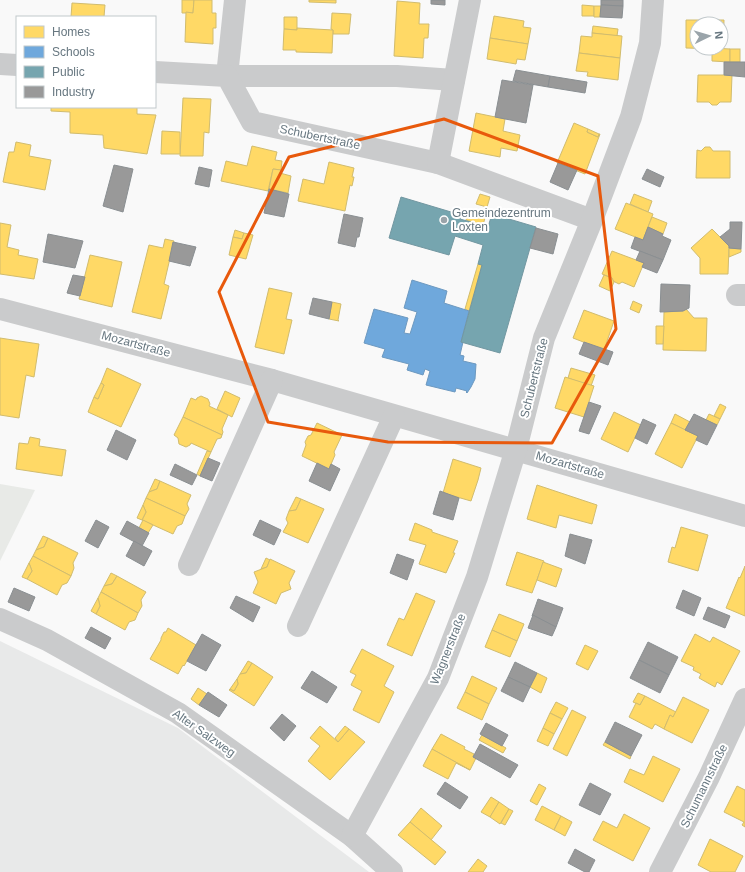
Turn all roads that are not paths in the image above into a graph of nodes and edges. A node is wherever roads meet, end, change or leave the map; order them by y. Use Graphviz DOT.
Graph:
graph roads {
  1 [pos="235,0"];
  2 [pos="470,0"];
  3 [pos="653,0"];
  4 [pos="0,64"];
  5 [pos="16,65"];
  6 [pos="156,72"];
  7 [pos="227,76"];
  8 [pos="454,80"];
  9 [pos="438,163"];
  10 [pos="592,220"];
  11 [pos="0,309"];
  12 [pos="272,380"];
  13 [pos="394,416"];
  14 [pos="516,449"];
  15 [pos="745,516"];
  16 [pos="189,565"];
  17 [pos="0,619"];
  18 [pos="298,626"];
  19 [pos="745,699"];
  20 [pos="352,836"];
  21 [pos="392,872"];
  22 [pos="660,872"];
  1 -- 7 [label="street"];
  2 -- 8 [label="street"];
  3 -- 10 [label="street, Schubertstraße"];
  4 -- 5 [label="street"];
  6 -- 7 [label="street"];
  7 -- 8 [label="street"];
  7 -- 9 [label="street, Schubertstraße"];
  8 -- 9 [label="street"];
  9 -- 10 [label="street, Schubertstraße"];
  10 -- 14 [label="street, Schubertstraße"];
  11 -- 12 [label="street, Mozartstraße"];
  12 -- 13 [label="street, Mozartstraße"];
  12 -- 16 [label="street"];
  13 -- 14 [label="street, Mozartstraße"];
  13 -- 18 [label="street"];
  14 -- 15 [label="street, Mozartstraße"];
  14 -- 20 [label="street, Wagnerstraße"];
  17 -- 20 [label="street, Alter Salzweg"];
  19 -- 22 [label="street, Schumannstraße"];
  20 -- 21 [label="street, Alter Salzweg"];
}
